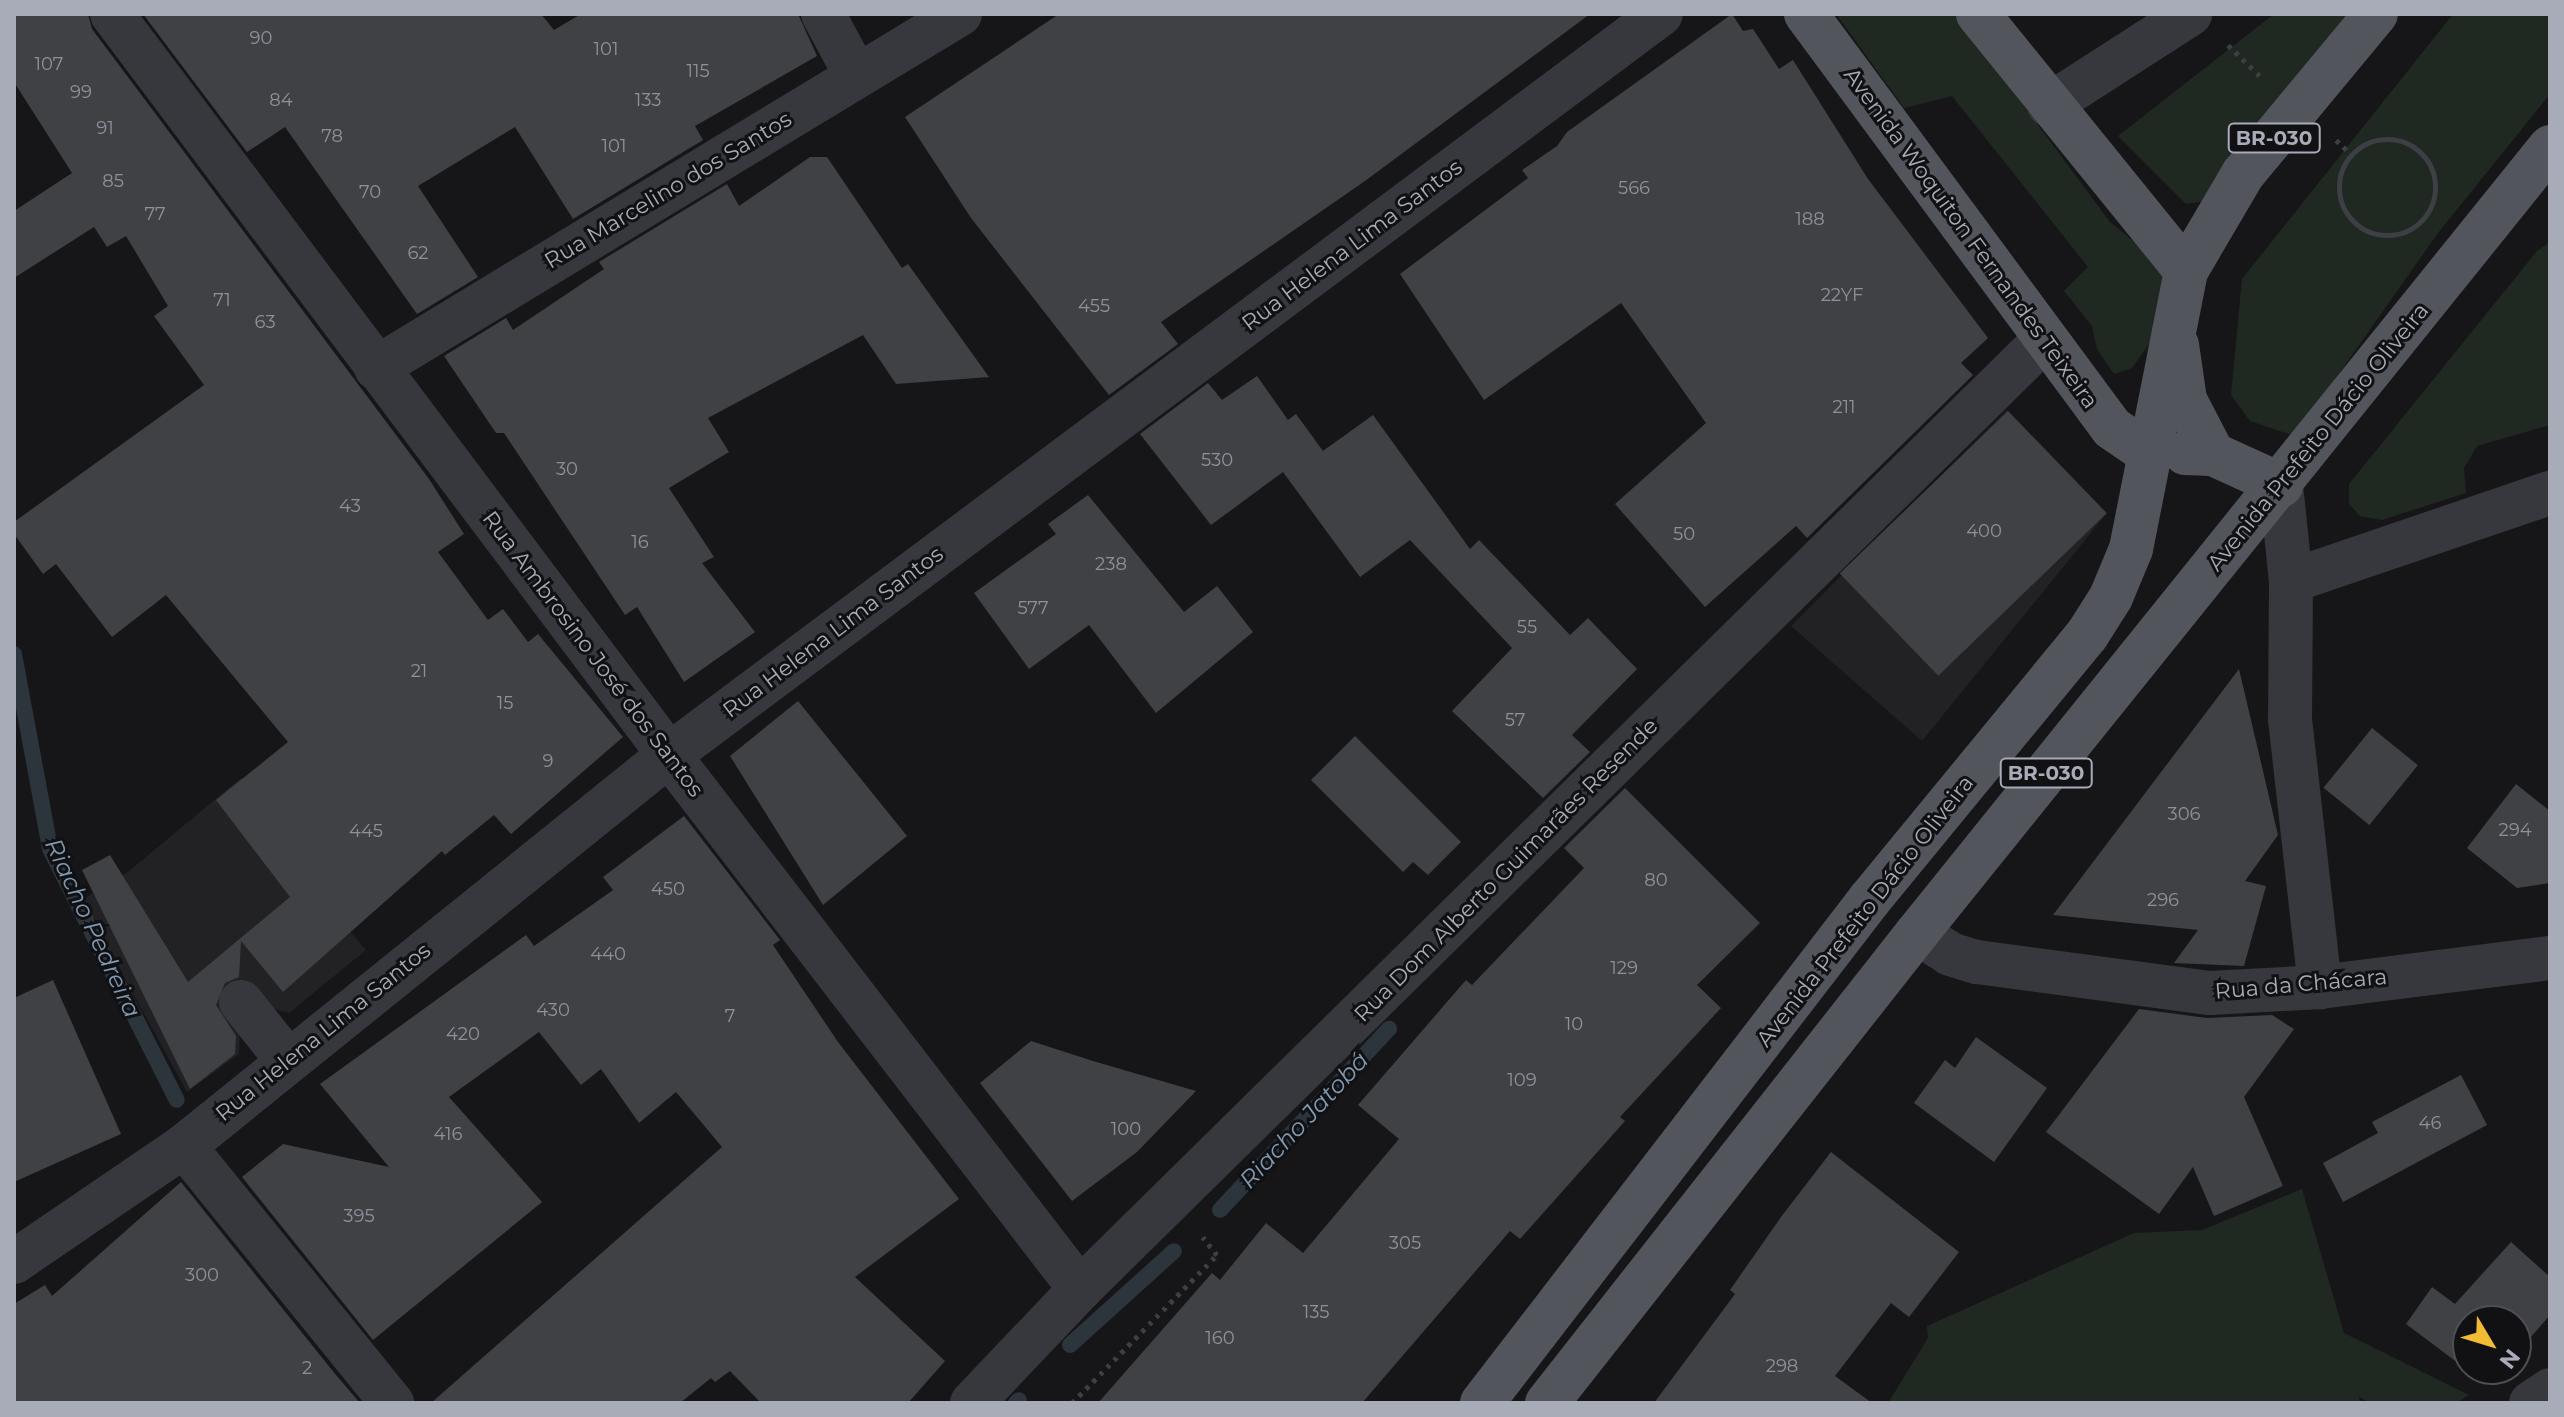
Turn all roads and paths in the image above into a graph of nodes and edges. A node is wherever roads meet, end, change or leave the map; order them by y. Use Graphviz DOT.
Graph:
graph roads {
  1 [pos="112,14"];
  2 [pos="823,14"];
  3 [pos="960,14"];
  4 [pos="1661,14"];
  5 [pos="1806,14"];
  6 [pos="1978,14"];
  7 [pos="2190,14"];
  8 [pos="2376,14"];
  9 [pos="2231,48"];
  10 [pos="2246,65"];
  11 [pos="856,75"];
  12 [pos="2049,105"];
  13 [pos="2392,139"];
  14 [pos="2550,147"];
  15 [pos="2186,271"];
  16 [pos="2173,319"];
  17 [pos="2044,340"];
  18 [pos="376,368"];
  19 [pos="2147,452"];
  20 [pos="2213,454"];
  21 [pos="2281,485"];
  22 [pos="2550,493"];
  23 [pos="2291,581"];
  24 [pos="669,755"];
  25 [pos="1917,933"];
  26 [pos="2550,958"];
  27 [pos="2320,987"];
  28 [pos="241,1002"];
  29 [pos="288,1061"];
  30 [pos="184,1146"];
  31 [pos="16,1254"];
  32 [pos="1217,1255"];
  33 [pos="1080,1289"];
  34 [pos="2550,1390"];
  35 [pos="392,1403"];
  36 [pos="972,1403"];
  37 [pos="1072,1403"];
  38 [pos="1482,1403"];
  39 [pos="1547,1403"];
  40 [pos="2531,1403"];
  1 -- 18 [label="street, Rua Ambrosino José dos Santos"];
  2 -- 11 [label="street"];
  3 -- 11 [label="street, Rua Marcelino dos Santos"];
  4 -- 24 [label="street, Rua Helena Lima Santos"];
  5 -- 17 [label="main road, Avenida Woquiton Fernandes Teixeira"];
  6 -- 12 [label="main road"];
  7 -- 12 [label="street"];
  8 -- 15 [label="main road, Avenida Prefeito Dácio Oliveira / BR-030"];
  9 -- 10 [label="path"];
  11 -- 18 [label="street, Rua Marcelino dos Santos"];
  12 -- 15 [label="main road"];
  13 -- 13 [label="path"];
  14 -- 21 [label="main road, Avenida Prefeito Dácio Oliveira / BR-030"];
  15 -- 16 [label="main road, Avenida Prefeito Dácio Oliveira / BR-030"];
  16 -- 19 [label="main road, Avenida Prefeito Dácio Oliveira / BR-030"];
  16 -- 20 [label="main road"];
  17 -- 19 [label="main road, Avenida Woquiton Fernandes Teixeira"];
  17 -- 33 [label="street, Rua Dom Alberto Guimarães Resende"];
  18 -- 24 [label="street, Rua Ambrosino José dos Santos"];
  19 -- 20 [label="main road"];
  19 -- 38 [label="main road, Avenida Prefeito Dácio Oliveira / BR-030"];
  20 -- 21 [label="main road"];
  21 -- 23 [label="street"];
  21 -- 25 [label="main road, Avenida Prefeito Dácio Oliveira / BR-030"];
  22 -- 23 [label="street"];
  23 -- 27 [label="street"];
  24 -- 29 [label="street, Rua Helena Lima Santos"];
  24 -- 33 [label="street, Rua Ambrosino José dos Santos"];
  25 -- 27 [label="street, Rua da Chácara"];
  25 -- 39 [label="main road, Avenida Prefeito Dácio Oliveira / BR-030"];
  26 -- 27 [label="street, Rua da Chácara"];
  28 -- 29 [label="street"];
  29 -- 30 [label="street, Rua Helena Lima Santos"];
  30 -- 31 [label="street, Rua Helena Lima Santos"];
  30 -- 35 [label="street"];
  32 -- 37 [label="path"];
  33 -- 36 [label="street, Rua Dom Alberto Guimarães Resende"];
  34 -- 40 [label="street"];
}
